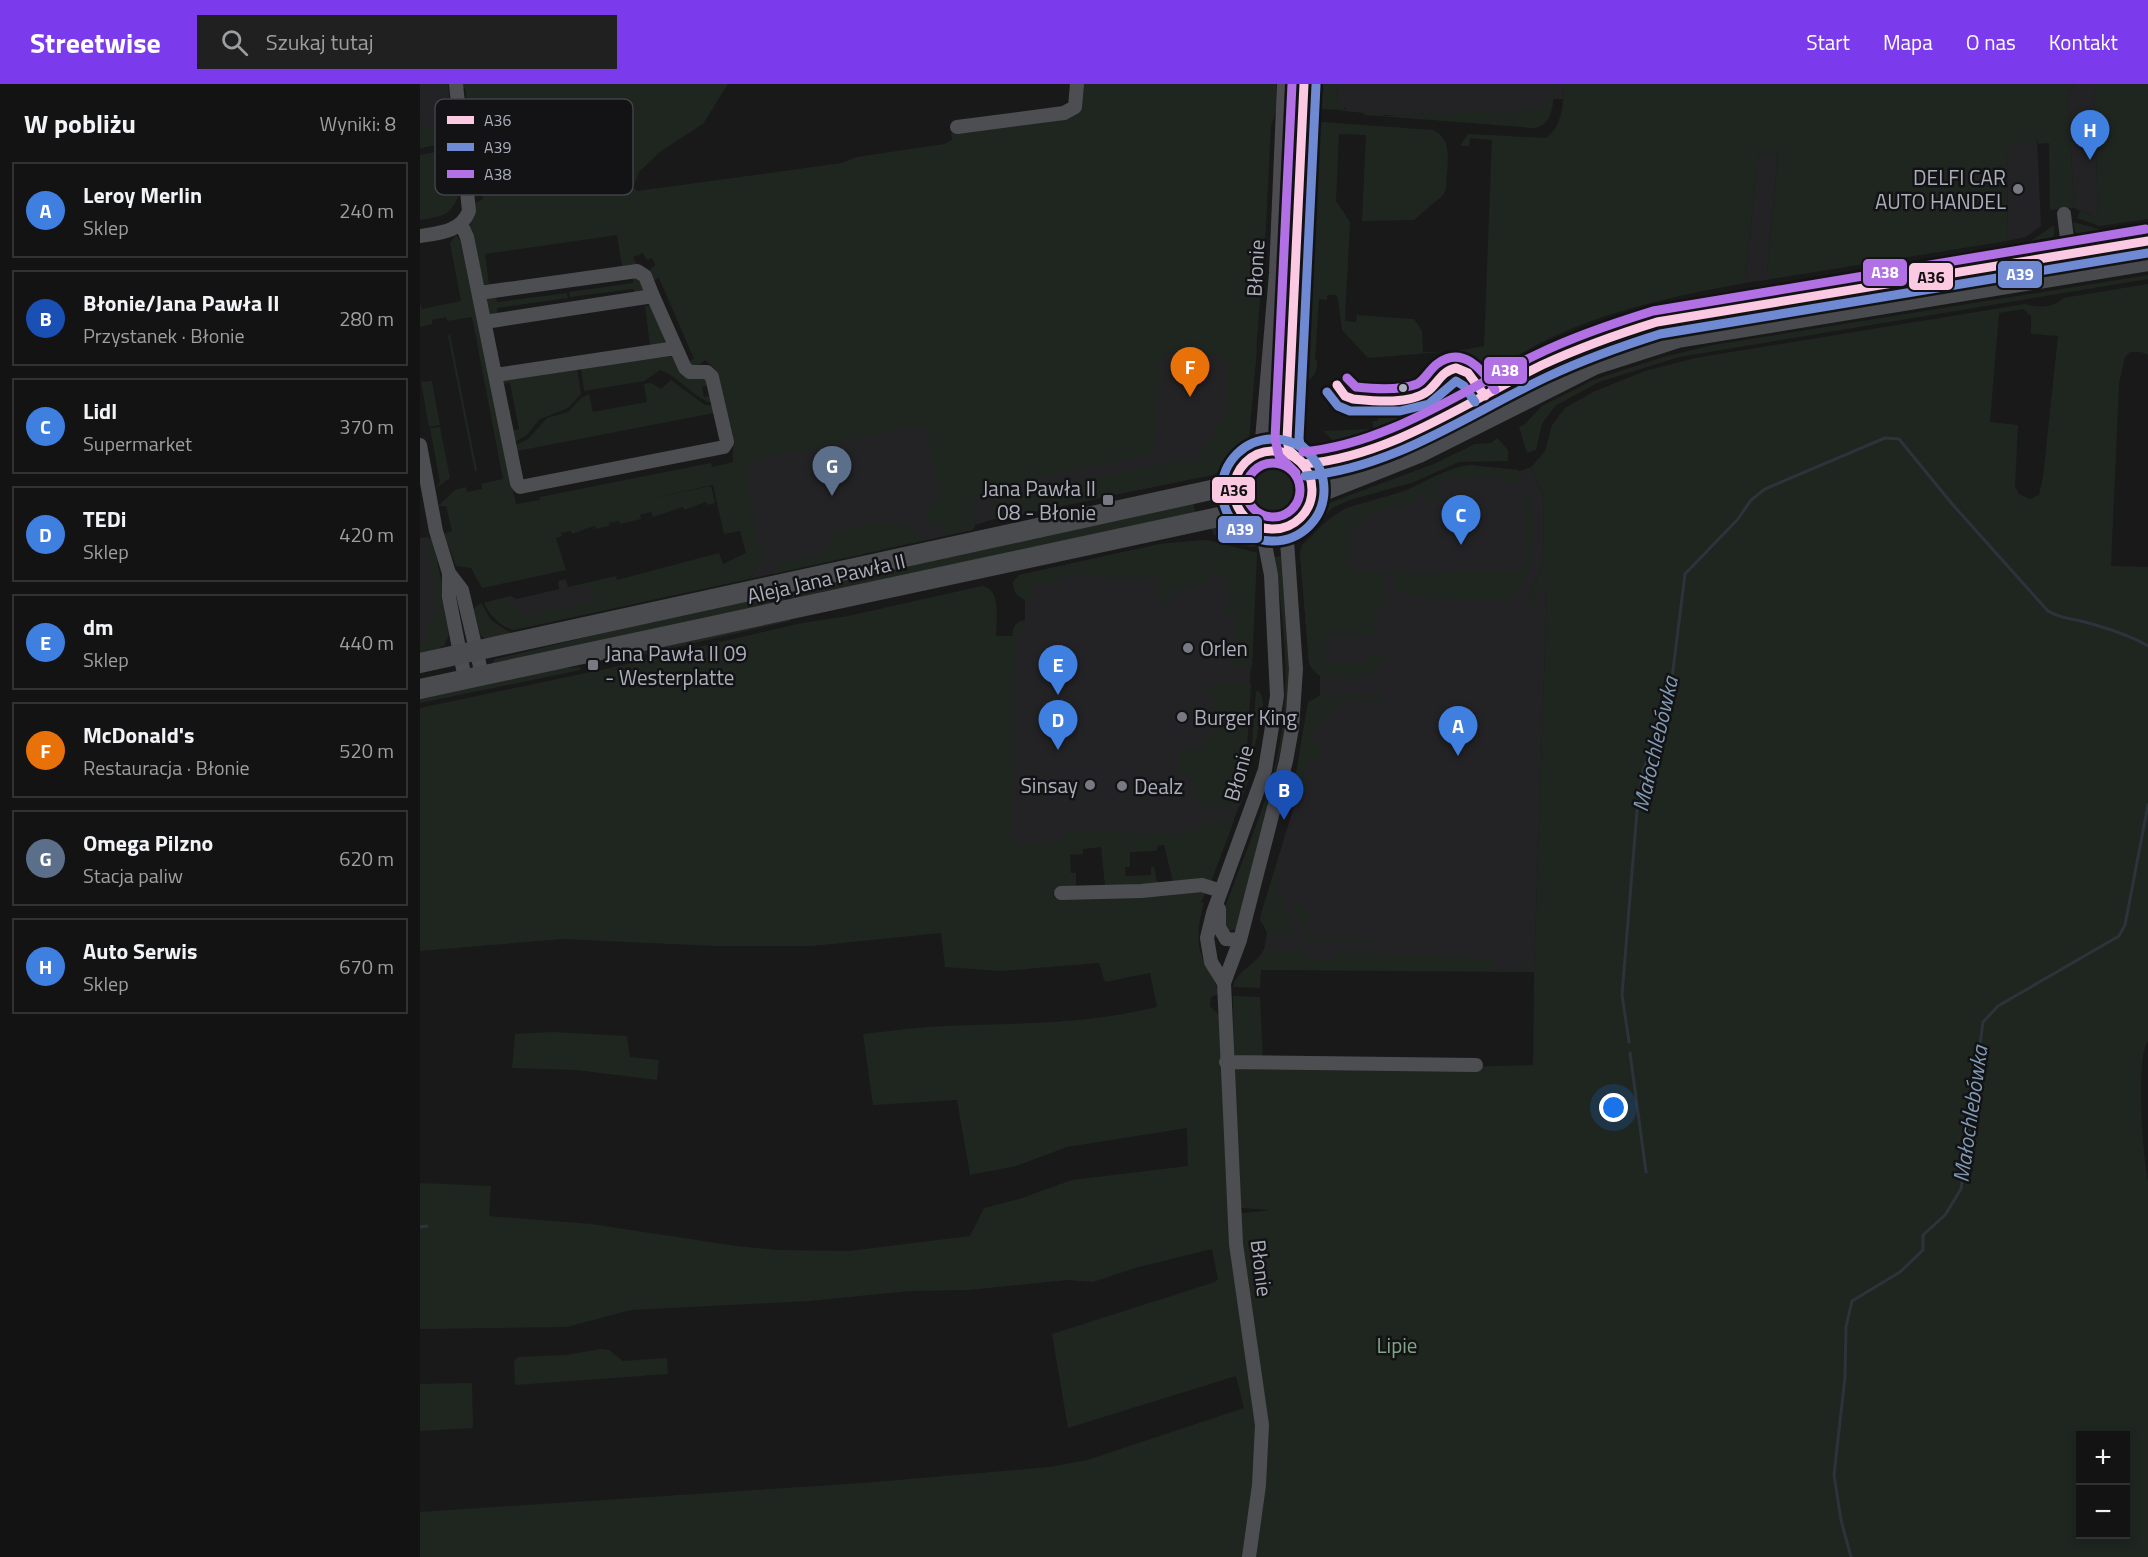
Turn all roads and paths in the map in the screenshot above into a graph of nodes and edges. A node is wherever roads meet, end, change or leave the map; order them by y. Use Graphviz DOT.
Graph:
graph roads {
  1 [pos="456,84"];
  2 [pos="1077,84"];
  3 [pos="1286,84"];
  4 [pos="1304,84"];
  5 [pos="458,99"];
  6 [pos="957,127"];
  7 [pos="469,195"];
  8 [pos="2064,214"];
  9 [pos="460,224"];
  10 [pos="420,236"];
  11 [pos="2148,241"];
  12 [pos="2148,261"];
  13 [pos="2070,263"];
  14 [pos="479,293"];
  15 [pos="653,296"];
  16 [pos="485,322"];
  17 [pos="676,348"];
  18 [pos="496,375"];
  19 [pos="420,445"];
  20 [pos="1259,452"];
  21 [pos="1298,460"];
  22 [pos="1234,485"];
  23 [pos="1313,495"];
  24 [pos="1243,516"];
  25 [pos="1286,528"];
  26 [pos="1262,529"];
  27 [pos="468,653"];
  28 [pos="420,663"];
  29 [pos="474,677"];
  30 [pos="420,689"];
  31 [pos="1221,891"];
  32 [pos="1061,893"];
  33 [pos="1240,940"];
  34 [pos="1224,983"];
  35 [pos="1226,1062"];
  36 [pos="1476,1065"];
  37 [pos="1249,1557"];
  1 -- 5 [label="street"];
  2 -- 6 [label="street"];
  3 -- 20 [label="main road, Błonie"];
  4 -- 21 [label="main road, Błonie"];
  7 -- 9 [label="street"];
  8 -- 13 [label="street"];
  9 -- 10 [label="street"];
  9 -- 14 [label="street"];
  11 -- 13 [label="main road"];
  12 -- 13 [label="main road"];
  13 -- 21 [label="main road"];
  13 -- 23 [label="main road"];
  14 -- 15 [label="street"];
  14 -- 16 [label="street"];
  15 -- 16 [label="street"];
  15 -- 17 [label="street"];
  16 -- 18 [label="street"];
  17 -- 18 [label="street"];
  17 -- 18 [label="street"];
  19 -- 27 [label="street"];
  20 -- 21 [label="main road"];
  20 -- 22 [label="main road"];
  21 -- 23 [label="main road"];
  22 -- 24 [label="main road"];
  22 -- 27 [label="main road, Aleja Jana Pawła II"];
  23 -- 25 [label="main road"];
  24 -- 26 [label="main road"];
  24 -- 29 [label="main road, Aleja Jana Pawła II"];
  25 -- 26 [label="main road"];
  25 -- 33 [label="street, Błonie"];
  26 -- 31 [label="street, Błonie"];
  27 -- 28 [label="main road, Aleja Jana Pawła II"];
  27 -- 29 [label="street"];
  29 -- 30 [label="main road, Aleja Jana Pawła II"];
  31 -- 32 [label="street"];
  31 -- 33 [label="street"];
  31 -- 34 [label="street, Błonie"];
  33 -- 34 [label="street, Błonie"];
  34 -- 35 [label="street, Błonie"];
  35 -- 36 [label="street"];
  35 -- 37 [label="street, Błonie"];
}
